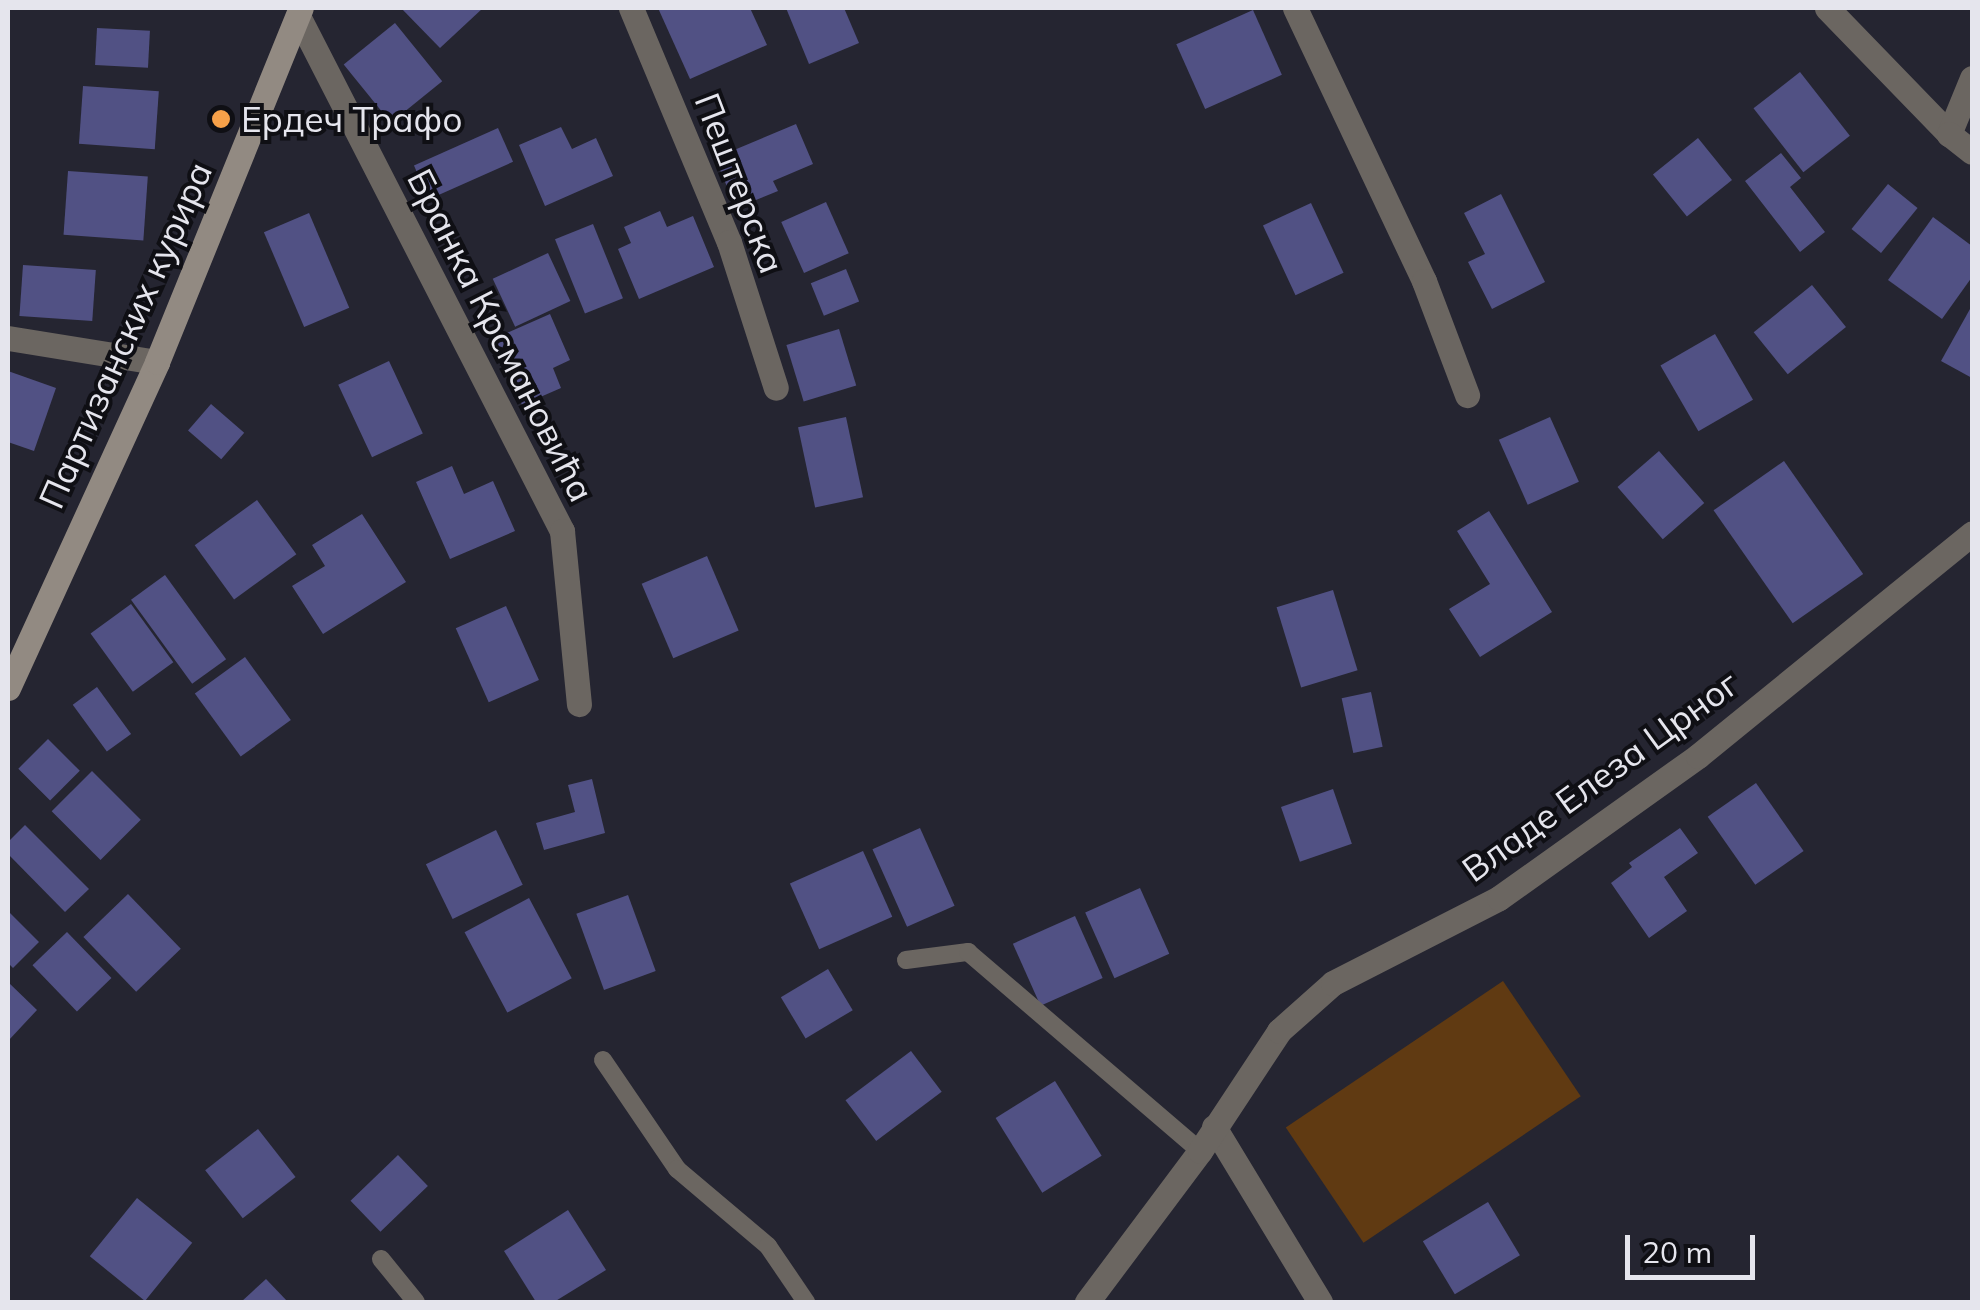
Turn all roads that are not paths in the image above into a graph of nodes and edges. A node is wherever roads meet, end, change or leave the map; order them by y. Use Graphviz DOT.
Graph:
graph roads {
  1 [pos="631,8"];
  2 [pos="1295,8"];
  3 [pos="1827,8"];
  4 [pos="300,12"];
  5 [pos="1972,78"];
  6 [pos="1949,134"];
  7 [pos="1972,152"];
  8 [pos="8,338"];
  9 [pos="156,362"];
  10 [pos="776,388"];
  11 [pos="1466,394"];
  12 [pos="1972,533"];
  13 [pos="8,688"];
  14 [pos="579,704"];
  15 [pos="906,960"];
  16 [pos="604,1060"];
  17 [pos="1214,1127"];
  18 [pos="1200,1151"];
  19 [pos="381,1259"];
  20 [pos="416,1302"];
  21 [pos="806,1302"];
  22 [pos="1086,1302"];
  23 [pos="1320,1302"];
  1 -- 10 [label="street, Пештерска"];
  2 -- 11 [label="street"];
  3 -- 6 [label="street"];
  4 -- 9 [label="street, Партизанских курира"];
  4 -- 14 [label="street, Бранка Крсмановића"];
  5 -- 6 [label="street"];
  6 -- 7 [label="street"];
  8 -- 9 [label="street"];
  9 -- 13 [label="street, Партизанских курира"];
  12 -- 17 [label="street, Владе Елеза Црног"];
  15 -- 18 [label="lane"];
  16 -- 21 [label="lane"];
  17 -- 18 [label="street, Владе Елеза Црног"];
  17 -- 23 [label="street"];
  18 -- 22 [label="street, Владе Елеза Црног"];
  19 -- 20 [label="lane"];
}
